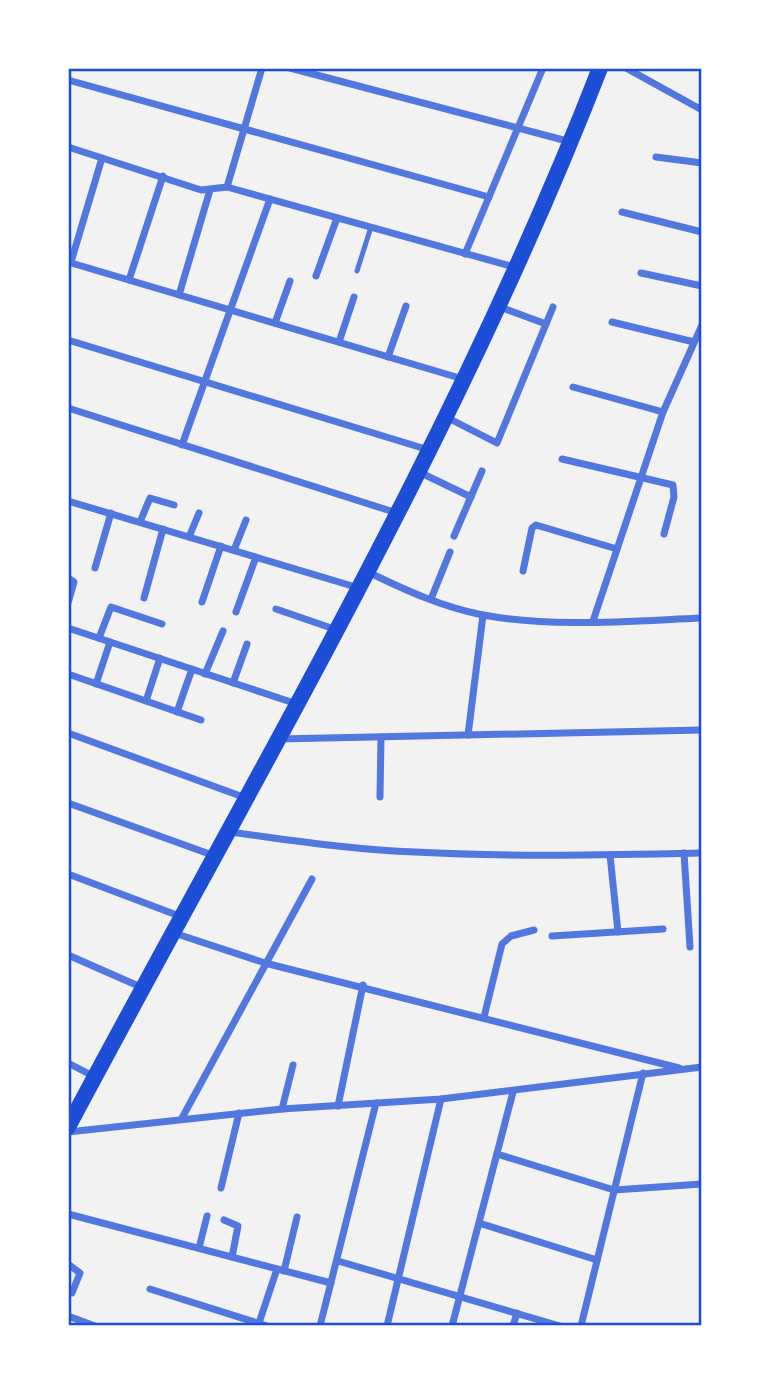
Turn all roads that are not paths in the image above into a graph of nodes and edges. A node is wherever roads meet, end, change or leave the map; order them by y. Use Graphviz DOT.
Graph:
graph roads {
  1 [pos="262,68"];
  2 [pos="290,68"];
  3 [pos="543,68"];
  4 [pos="600,68"];
  5 [pos="626,68"];
  6 [pos="68,80"];
  7 [pos="702,110"];
  8 [pos="245,128"];
  9 [pos="519,128"];
  10 [pos="572,142"];
  11 [pos="68,147"];
  12 [pos="656,157"];
  13 [pos="102,158"];
  14 [pos="702,163"];
  15 [pos="163,176"];
  16 [pos="227,187"];
  17 [pos="210,190"];
  18 [pos="489,198"];
  19 [pos="270,199"];
  20 [pos="622,212"];
  21 [pos="337,218"];
  22 [pos="371,227"];
  23 [pos="702,232"];
  24 [pos="465,254"];
  25 [pos="70,262"];
  26 [pos="515,267"];
  27 [pos="356,271"];
  28 [pos="641,273"];
  29 [pos="316,276"];
  30 [pos="129,280"];
  31 [pos="290,281"];
  32 [pos="702,286"];
  33 [pos="179,295"];
  34 [pos="354,296"];
  35 [pos="406,306"];
  36 [pos="497,306"];
  37 [pos="553,307"];
  38 [pos="230,310"];
  39 [pos="612,322"];
  40 [pos="275,323"];
  41 [pos="546,324"];
  42 [pos="702,325"];
  43 [pos="68,340"];
  44 [pos="339,342"];
  45 [pos="694,342"];
  46 [pos="388,357"];
  47 [pos="464,379"];
  48 [pos="205,382"];
  49 [pos="573,387"];
  50 [pos="68,408"];
  51 [pos="663,412"];
  52 [pos="445,417"];
  53 [pos="181,445"];
  54 [pos="429,450"];
  55 [pos="562,459"];
  56 [pos="482,471"];
  57 [pos="418,472"];
  58 [pos="640,478"];
  59 [pos="471,497"];
  60 [pos="68,500"];
  61 [pos="174,505"];
  62 [pos="111,513"];
  63 [pos="199,513"];
  64 [pos="397,513"];
  65 [pos="246,520"];
  66 [pos="139,522"];
  67 [pos="163,529"];
  68 [pos="664,534"];
  69 [pos="189,537"];
  70 [pos="454,537"];
  71 [pos="221,546"];
  72 [pos="617,549"];
  73 [pos="234,550"];
  74 [pos="450,552"];
  75 [pos="256,557"];
  76 [pos="95,568"];
  77 [pos="368,571"];
  78 [pos="523,571"];
  79 [pos="71,578"];
  80 [pos="359,588"];
  81 [pos="144,598"];
  82 [pos="431,600"];
  83 [pos="202,602"];
  84 [pos="68,603"];
  85 [pos="276,609"];
  86 [pos="236,612"];
  87 [pos="483,615"];
  88 [pos="702,618"];
  89 [pos="593,621"];
  90 [pos="162,624"];
  91 [pos="68,628"];
  92 [pos="223,631"];
  93 [pos="337,631"];
  94 [pos="99,638"];
  95 [pos="110,642"];
  96 [pos="247,644"];
  97 [pos="160,659"];
  98 [pos="192,669"];
  99 [pos="68,674"];
  100 [pos="205,674"];
  101 [pos="233,683"];
  102 [pos="96,684"];
  103 [pos="146,701"];
  104 [pos="298,704"];
  105 [pos="177,712"];
  106 [pos="201,720"];
  107 [pos="702,730"];
  108 [pos="68,733"];
  109 [pos="468,735"];
  110 [pos="381,737"];
  111 [pos="279,739"];
  112 [pos="380,797"];
  113 [pos="246,798"];
  114 [pos="68,803"];
  115 [pos="229,831"];
  116 [pos="684,853"];
  117 [pos="702,853"];
  118 [pos="610,855"];
  119 [pos="215,856"];
  120 [pos="68,874"];
  121 [pos="312,879"];
  122 [pos="182,917"];
  123 [pos="663,929"];
  124 [pos="534,930"];
  125 [pos="618,932"];
  126 [pos="173,933"];
  127 [pos="552,936"];
  128 [pos="690,947"];
  129 [pos="68,955"];
  130 [pos="265,963"];
  131 [pos="363,985"];
  132 [pos="144,988"];
  133 [pos="484,1017"];
  134 [pos="68,1063"];
  135 [pos="293,1065"];
  136 [pos="702,1067"];
  137 [pos="684,1069"];
  138 [pos="643,1073"];
  139 [pos="96,1078"];
  140 [pos="513,1092"];
  141 [pos="441,1099"];
  142 [pos="376,1103"];
  143 [pos="74,1104"];
  144 [pos="338,1106"];
  145 [pos="282,1108"];
  146 [pos="239,1112"];
  147 [pos="183,1118"];
  148 [pos="68,1129"];
  149 [pos="497,1154"];
  150 [pos="702,1184"];
  151 [pos="221,1188"];
  152 [pos="614,1191"];
  153 [pos="68,1214"];
  154 [pos="206,1216"];
  155 [pos="297,1217"];
  156 [pos="223,1220"];
  157 [pos="479,1223"];
  158 [pos="199,1248"];
  159 [pos="232,1257"];
  160 [pos="597,1260"];
  161 [pos="338,1261"];
  162 [pos="68,1264"];
  163 [pos="280,1270"];
  164 [pos="400,1279"];
  165 [pos="331,1283"];
  166 [pos="150,1289"];
  167 [pos="72,1293"];
  168 [pos="460,1296"];
  169 [pos="517,1313"];
  170 [pos="68,1316"];
  171 [pos="263,1324"];
  172 [pos="95,1326"];
  173 [pos="320,1326"];
  174 [pos="387,1326"];
  175 [pos="452,1326"];
  176 [pos="513,1326"];
  177 [pos="560,1326"];
  178 [pos="580,1326"];
  1 -- 8 [label="street"];
  2 -- 9 [label="street"];
  3 -- 9 [label="street"];
  4 -- 10 [label="main road"];
  5 -- 7 [label="street"];
  6 -- 8 [label="street"];
  8 -- 16 [label="street"];
  8 -- 18 [label="street"];
  9 -- 10 [label="street"];
  9 -- 18 [label="street"];
  10 -- 26 [label="main road"];
  11 -- 13 [label="street"];
  12 -- 14 [label="street"];
  13 -- 15 [label="street"];
  13 -- 25 [label="street"];
  15 -- 17 [label="street"];
  15 -- 30 [label="street"];
  16 -- 17 [label="street"];
  16 -- 19 [label="street"];
  17 -- 33 [label="street"];
  18 -- 24 [label="street"];
  19 -- 21 [label="street"];
  19 -- 38 [label="street"];
  20 -- 23 [label="street"];
  21 -- 22 [label="street"];
  21 -- 29 [label="street"];
  22 -- 24 [label="street"];
  22 -- 27 [label="lane"];
  24 -- 26 [label="street"];
  25 -- 30 [label="street"];
  26 -- 36 [label="main road"];
  28 -- 32 [label="street"];
  30 -- 33 [label="street"];
  31 -- 40 [label="street"];
  33 -- 38 [label="street"];
  34 -- 44 [label="street"];
  35 -- 46 [label="street"];
  36 -- 41 [label="street"];
  36 -- 47 [label="main road"];
  37 -- 41 [label="street"];
  38 -- 40 [label="street"];
  38 -- 48 [label="street"];
  39 -- 45 [label="street"];
  40 -- 44 [label="street"];
  41 -- 52 [label="street"];
  42 -- 45 [label="street"];
  43 -- 48 [label="street"];
  44 -- 46 [label="street"];
  45 -- 51 [label="street"];
  46 -- 47 [label="street"];
  47 -- 52 [label="main road"];
  48 -- 53 [label="street"];
  48 -- 54 [label="street"];
  49 -- 51 [label="street"];
  50 -- 53 [label="street"];
  51 -- 58 [label="street"];
  52 -- 54 [label="main road"];
  53 -- 64 [label="street"];
  54 -- 57 [label="main road"];
  55 -- 58 [label="street"];
  56 -- 59 [label="street"];
  57 -- 59 [label="street"];
  57 -- 64 [label="main road"];
  58 -- 68 [label="street"];
  58 -- 72 [label="street"];
  59 -- 70 [label="street"];
  60 -- 62 [label="street"];
  61 -- 66 [label="street"];
  62 -- 66 [label="street"];
  62 -- 76 [label="street"];
  63 -- 69 [label="street"];
  64 -- 77 [label="main road"];
  65 -- 73 [label="street"];
  66 -- 67 [label="street"];
  67 -- 69 [label="street"];
  67 -- 81 [label="street"];
  69 -- 71 [label="street"];
  71 -- 73 [label="street"];
  71 -- 83 [label="street"];
  72 -- 78 [label="street"];
  72 -- 89 [label="street"];
  73 -- 75 [label="street"];
  74 -- 82 [label="street"];
  75 -- 80 [label="street"];
  75 -- 86 [label="street"];
  77 -- 80 [label="main road"];
  77 -- 82 [label="street"];
  79 -- 84 [label="street"];
  80 -- 93 [label="main road"];
  82 -- 87 [label="street"];
  85 -- 93 [label="street"];
  87 -- 89 [label="street"];
  87 -- 109 [label="street"];
  88 -- 89 [label="street"];
  90 -- 94 [label="street"];
  91 -- 94 [label="street"];
  92 -- 100 [label="street"];
  93 -- 104 [label="main road"];
  94 -- 95 [label="street"];
  95 -- 97 [label="street"];
  95 -- 102 [label="street"];
  96 -- 101 [label="street"];
  97 -- 98 [label="street"];
  97 -- 103 [label="street"];
  98 -- 100 [label="street"];
  98 -- 105 [label="street"];
  99 -- 102 [label="street"];
  100 -- 101 [label="street"];
  101 -- 104 [label="street"];
  102 -- 103 [label="street"];
  103 -- 105 [label="street"];
  104 -- 111 [label="main road"];
  105 -- 106 [label="street"];
  107 -- 109 [label="street"];
  108 -- 113 [label="street"];
  109 -- 110 [label="street"];
  110 -- 111 [label="street"];
  110 -- 112 [label="street"];
  111 -- 113 [label="main road"];
  113 -- 115 [label="main road"];
  114 -- 119 [label="street"];
  115 -- 118 [label="street"];
  115 -- 119 [label="main road"];
  116 -- 117 [label="street"];
  116 -- 118 [label="street"];
  116 -- 128 [label="street"];
  118 -- 125 [label="street"];
  119 -- 122 [label="main road"];
  120 -- 122 [label="street"];
  121 -- 130 [label="street"];
  122 -- 126 [label="main road"];
  123 -- 125 [label="street"];
  124 -- 133 [label="street"];
  125 -- 127 [label="street"];
  126 -- 130 [label="street"];
  126 -- 132 [label="main road"];
  129 -- 132 [label="street"];
  130 -- 131 [label="street"];
  130 -- 147 [label="street"];
  131 -- 133 [label="street"];
  131 -- 144 [label="street"];
  132 -- 139 [label="main road"];
  133 -- 137 [label="street"];
  134 -- 139 [label="street"];
  135 -- 145 [label="street"];
  136 -- 137 [label="street"];
  137 -- 138 [label="street"];
  138 -- 140 [label="street"];
  138 -- 152 [label="street"];
  139 -- 143 [label="main road"];
  140 -- 141 [label="street"];
  140 -- 149 [label="street"];
  141 -- 142 [label="street"];
  141 -- 164 [label="street"];
  142 -- 144 [label="street"];
  142 -- 161 [label="street"];
  143 -- 148 [label="main road"];
  144 -- 145 [label="street"];
  145 -- 146 [label="street"];
  146 -- 147 [label="street"];
  146 -- 151 [label="street"];
  147 -- 148 [label="street"];
  149 -- 152 [label="street"];
  149 -- 157 [label="street"];
  150 -- 152 [label="street"];
  152 -- 160 [label="street"];
  153 -- 158 [label="street"];
  154 -- 158 [label="street"];
  155 -- 163 [label="street"];
  156 -- 159 [label="street"];
  157 -- 160 [label="street"];
  157 -- 168 [label="street"];
  158 -- 159 [label="street"];
  159 -- 163 [label="street"];
  160 -- 178 [label="street"];
  161 -- 164 [label="street"];
  161 -- 165 [label="street"];
  162 -- 167 [label="street"];
  163 -- 165 [label="street"];
  163 -- 171 [label="street"];
  164 -- 168 [label="street"];
  164 -- 174 [label="street"];
  165 -- 173 [label="street"];
  166 -- 171 [label="street"];
  168 -- 169 [label="street"];
  168 -- 175 [label="street"];
  169 -- 176 [label="street"];
  169 -- 177 [label="street"];
  170 -- 172 [label="street"];
}
